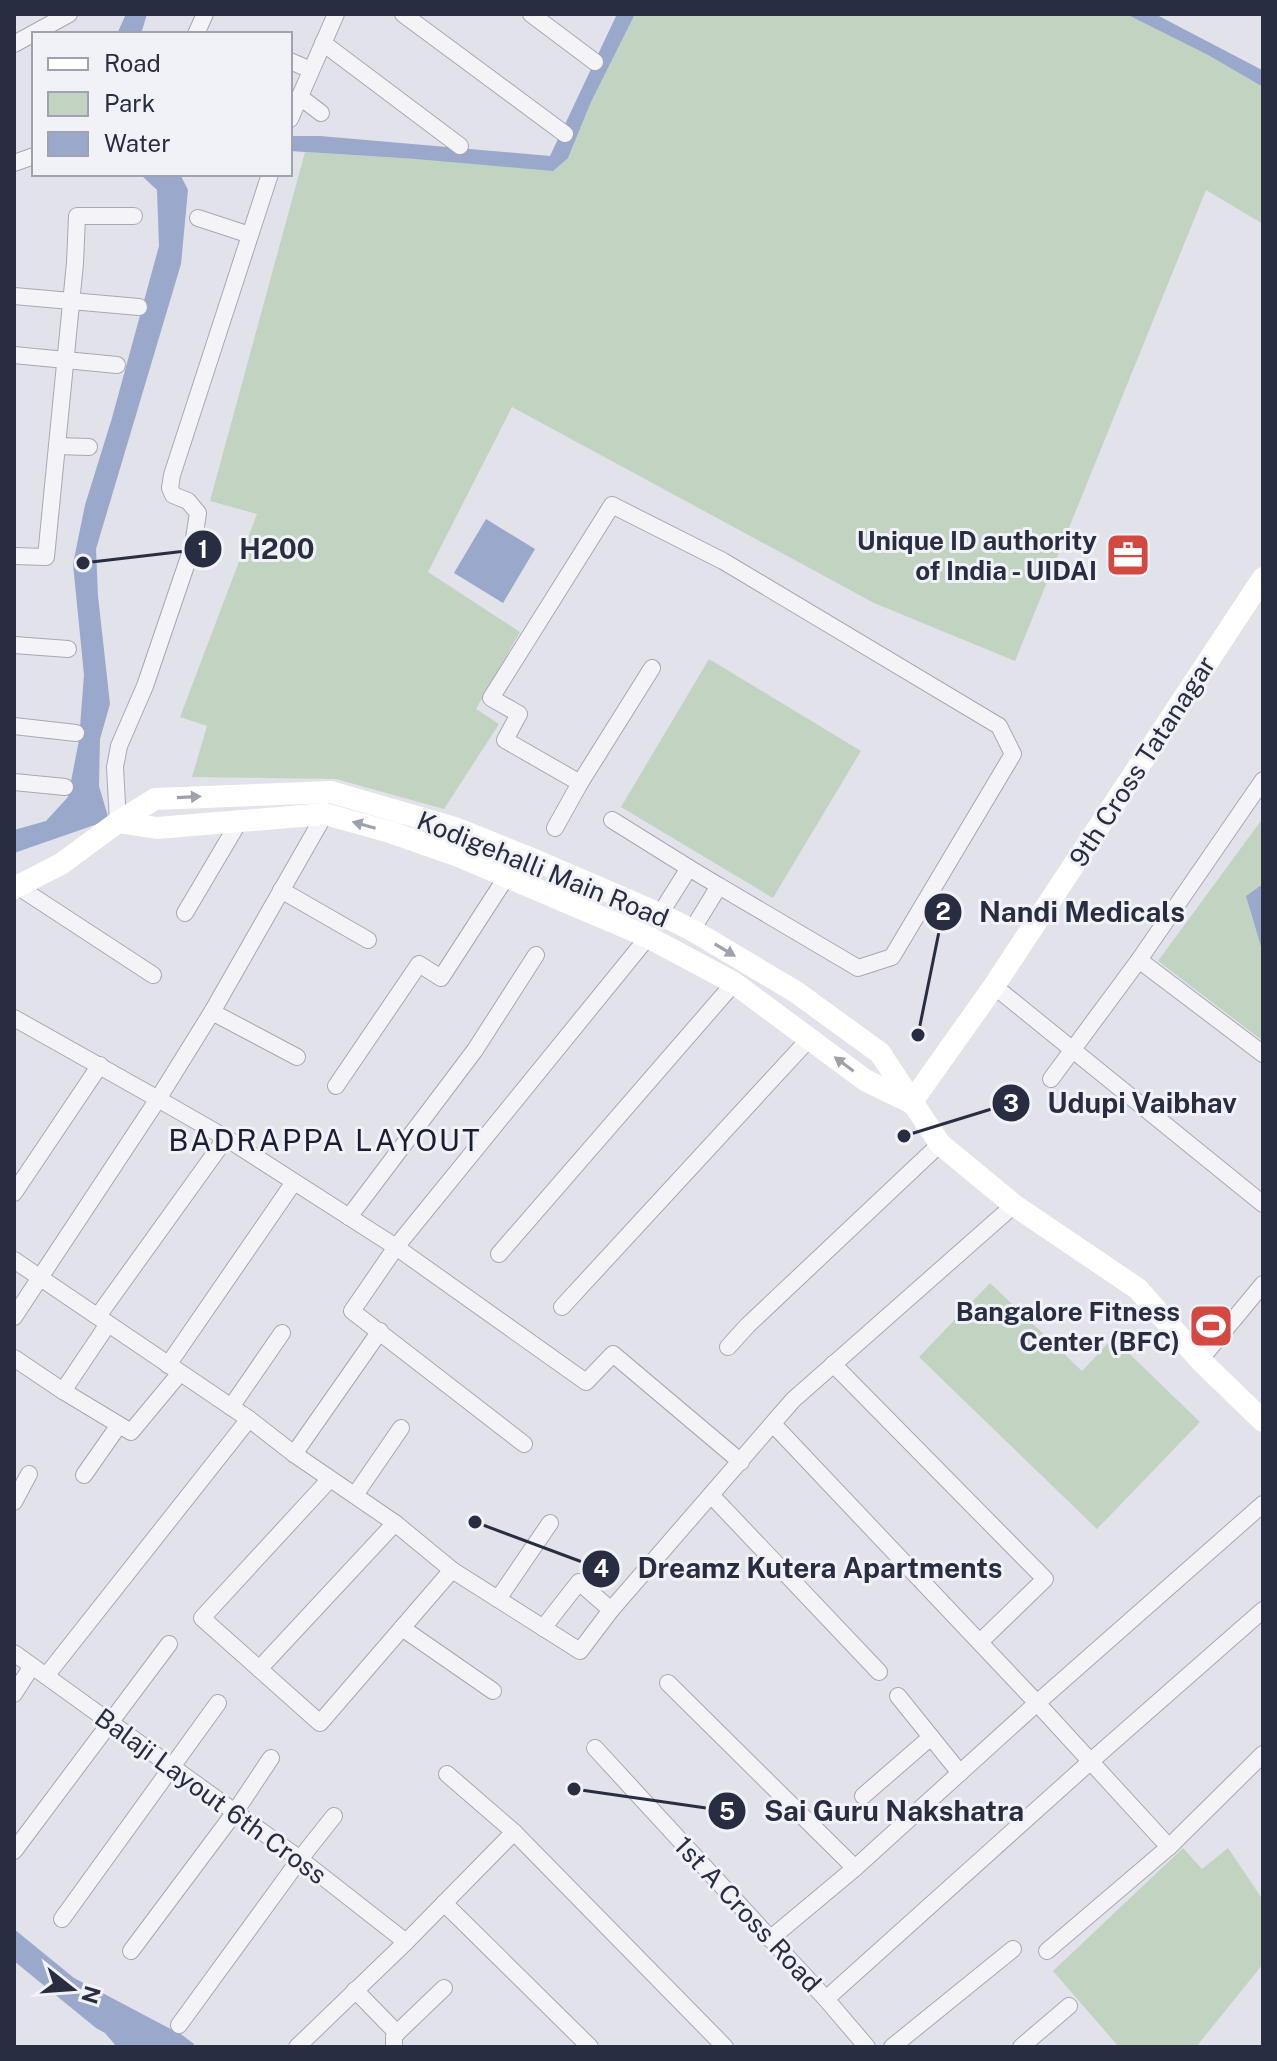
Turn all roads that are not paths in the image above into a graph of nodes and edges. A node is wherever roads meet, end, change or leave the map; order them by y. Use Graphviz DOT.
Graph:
graph roads {
  1 [pos="69,14"];
  2 [pos="336,14"];
  3 [pos="403,14"];
  4 [pos="531,14"];
  5 [pos="36,32"];
  6 [pos="32,34"];
  7 [pos="323,43"];
  8 [pos="14,44"];
  9 [pos="292,62"];
  10 [pos="595,62"];
  11 [pos="311,70"];
  12 [pos="300,97"];
  13 [pos="321,113"];
  14 [pos="292,115"];
  15 [pos="565,134"];
  16 [pos="460,146"];
  17 [pos="269,176"];
  18 [pos="134,216"];
  19 [pos="198,218"];
  20 [pos="250,235"];
  21 [pos="14,296"];
  22 [pos="71,301"];
  23 [pos="139,307"];
  24 [pos="14,355"];
  25 [pos="65,362"];
  26 [pos="117,365"];
  27 [pos="57,446"];
  28 [pos="89,447"];
  29 [pos="14,556"];
  30 [pos="1263,578"];
  31 [pos="14,645"];
  32 [pos="68,649"];
  33 [pos="652,668"];
  34 [pos="14,726"];
  35 [pos="76,733"];
  36 [pos="1263,780"];
  37 [pos="14,782"];
  38 [pos="580,783"];
  39 [pos="65,787"];
  40 [pos="325,814"];
  41 [pos="240,820"];
  42 [pos="612,820"];
  43 [pos="118,822"];
  44 [pos="555,828"];
  45 [pos="498,845"];
  46 [pos="689,868"];
  47 [pos="496,872"];
  48 [pos="719,886"];
  49 [pos="16,887"];
  50 [pos="281,890"];
  51 [pos="185,913"];
  52 [pos="660,914"];
  53 [pos="692,930"];
  54 [pos="648,937"];
  55 [pos="368,940"];
  56 [pos="536,955"];
  57 [pos="1139,960"];
  58 [pos="153,975"];
  59 [pos="734,983"];
  60 [pos="994,986"];
  61 [pos="212,1012"];
  62 [pos="14,1018"];
  63 [pos="810,1038"];
  64 [pos="1072,1049"];
  65 [pos="1263,1054"];
  66 [pos="297,1057"];
  67 [pos="100,1065"];
  68 [pos="1051,1079"];
  69 [pos="336,1086"];
  70 [pos="158,1099"];
  71 [pos="911,1103"];
  72 [pos="226,1138"];
  73 [pos="940,1144"];
  74 [pos="294,1182"];
  75 [pos="14,1193"];
  76 [pos="1263,1204"];
  77 [pos="1014,1205"];
  78 [pos="349,1217"];
  79 [pos="396,1247"];
  80 [pos="499,1254"];
  81 [pos="14,1260"];
  82 [pos="40,1276"];
  83 [pos="1263,1284"];
  84 [pos="562,1307"];
  85 [pos="14,1317"];
  86 [pos="103,1320"];
  87 [pos="380,1331"];
  88 [pos="282,1333"];
  89 [pos="728,1347"];
  90 [pos="14,1358"];
  91 [pos="1200,1360"];
  92 [pos="833,1364"];
  93 [pos="174,1369"];
  94 [pos="63,1391"];
  95 [pos="231,1407"];
  96 [pos="249,1419"];
  97 [pos="1263,1421"];
  98 [pos="773,1424"];
  99 [pos="119,1425"];
  100 [pos="401,1428"];
  101 [pos="524,1444"];
  102 [pos="294,1454"];
  103 [pos="741,1462"];
  104 [pos="29,1474"];
  105 [pos="84,1475"];
  106 [pos="330,1479"];
  107 [pos="355,1495"];
  108 [pos="711,1495"];
  109 [pos="14,1502"];
  110 [pos="1263,1504"];
  111 [pos="395,1523"];
  112 [pos="550,1523"];
  113 [pos="452,1570"];
  114 [pos="498,1599"];
  115 [pos="611,1610"];
  116 [pos="1263,1610"];
  117 [pos="402,1628"];
  118 [pos="543,1628"];
  119 [pos="980,1642"];
  120 [pos="169,1644"];
  121 [pos="14,1653"];
  122 [pos="259,1669"];
  123 [pos="39,1671"];
  124 [pos="879,1672"];
  125 [pos="668,1683"];
  126 [pos="493,1691"];
  127 [pos="14,1694"];
  128 [pos="898,1696"];
  129 [pos="218,1703"];
  130 [pos="1037,1703"];
  131 [pos="110,1722"];
  132 [pos="931,1737"];
  133 [pos="595,1748"];
  134 [pos="1263,1754"];
  135 [pos="271,1758"];
  136 [pos="1091,1761"];
  137 [pos="172,1767"];
  138 [pos="960,1773"];
  139 [pos="447,1774"];
  140 [pos="863,1796"];
  141 [pos="235,1812"];
  142 [pos="334,1816"];
  143 [pos="514,1832"];
  144 [pos="1169,1847"];
  145 [pos="14,1851"];
  146 [pos="300,1859"];
  147 [pos="855,1868"];
  148 [pos="444,1903"];
  149 [pos="62,1919"];
  150 [pos="770,1939"];
  151 [pos="406,1942"];
  152 [pos="1013,1949"];
  153 [pos="131,1951"];
  154 [pos="1047,1951"];
  155 [pos="444,1988"];
  156 [pos="355,1990"];
  157 [pos="826,1999"];
  158 [pos="1069,2006"];
  159 [pos="179,2025"];
  160 [pos="395,2040"];
  161 [pos="297,2047"];
  162 [pos="590,2047"];
  163 [pos="725,2047"];
  164 [pos="867,2047"];
  165 [pos="892,2047"];
  166 [pos="1021,2047"];
  1 -- 5 [label="street"];
  2 -- 7 [label="street"];
  3 -- 15 [label="street"];
  4 -- 10 [label="street"];
  6 -- 8 [label="street"];
  7 -- 11 [label="street"];
  7 -- 16 [label="street"];
  9 -- 11 [label="street"];
  11 -- 12 [label="street"];
  12 -- 13 [label="street"];
  12 -- 14 [label="street"];
  17 -- 20 [label="street"];
  18 -- 22 [label="street"];
  19 -- 20 [label="street"];
  20 -- 43 [label="street"];
  21 -- 22 [label="street"];
  22 -- 23 [label="street"];
  22 -- 25 [label="street"];
  24 -- 25 [label="street"];
  25 -- 26 [label="street"];
  25 -- 27 [label="street"];
  27 -- 28 [label="street"];
  27 -- 29 [label="street"];
  30 -- 60 [label="street, 9th Cross Tatanagar"];
  31 -- 32 [label="street"];
  33 -- 38 [label="street"];
  34 -- 35 [label="street"];
  36 -- 57 [label="street"];
  37 -- 39 [label="street"];
  38 -- 44 [label="street"];
  38 -- 48 [label="street"];
  40 -- 41 [label="street, Kodigehalli Main Road"];
  47 -- 40 [label="street, Kodigehalli Main Road, one-way"];
  40 -- 50 [label="street"];
  41 -- 43 [label="street, Kodigehalli Main Road"];
  41 -- 51 [label="street"];
  42 -- 46 [label="street"];
  43 -- 45 [label="street, Kodigehalli Main Road, one-way"];
  43 -- 49 [label="street, Kodigehalli Main Road"];
  45 -- 47 [label="street"];
  45 -- 52 [label="street, Kodigehalli Main Road"];
  46 -- 48 [label="street"];
  46 -- 52 [label="street"];
  47 -- 54 [label="street, Kodigehalli Main Road"];
  47 -- 69 [label="street"];
  48 -- 53 [label="street"];
  49 -- 58 [label="street"];
  50 -- 55 [label="street"];
  50 -- 61 [label="street"];
  52 -- 53 [label="street, Kodigehalli Main Road"];
  53 -- 71 [label="street, Kodigehalli Main Road, one-way"];
  54 -- 59 [label="street, Kodigehalli Main Road"];
  54 -- 79 [label="street"];
  56 -- 78 [label="street"];
  57 -- 64 [label="street"];
  57 -- 65 [label="street"];
  59 -- 63 [label="street, Kodigehalli Main Road"];
  59 -- 80 [label="street"];
  60 -- 64 [label="street"];
  60 -- 71 [label="street, 9th Cross Tatanagar"];
  61 -- 66 [label="street"];
  61 -- 70 [label="street"];
  62 -- 67 [label="street"];
  71 -- 63 [label="street, Kodigehalli Main Road, one-way"];
  63 -- 84 [label="street"];
  64 -- 68 [label="street"];
  64 -- 76 [label="street"];
  67 -- 70 [label="street"];
  67 -- 75 [label="street"];
  70 -- 72 [label="street"];
  70 -- 82 [label="street"];
  71 -- 73 [label="street, Kodigehalli Main Road"];
  72 -- 74 [label="street"];
  72 -- 86 [label="street"];
  73 -- 77 [label="street, Kodigehalli Main Road"];
  73 -- 89 [label="street"];
  74 -- 78 [label="street"];
  74 -- 93 [label="street"];
  77 -- 91 [label="street, Kodigehalli Main Road"];
  77 -- 92 [label="street"];
  78 -- 79 [label="street"];
  79 -- 87 [label="street"];
  79 -- 103 [label="street"];
  81 -- 82 [label="street"];
  82 -- 85 [label="street"];
  82 -- 86 [label="street"];
  83 -- 91 [label="street"];
  86 -- 93 [label="street"];
  86 -- 94 [label="street"];
  87 -- 101 [label="street"];
  87 -- 102 [label="street"];
  88 -- 95 [label="street"];
  90 -- 94 [label="street"];
  91 -- 97 [label="street, Kodigehalli Main Road"];
  92 -- 98 [label="street"];
  92 -- 119 [label="street"];
  93 -- 95 [label="street"];
  93 -- 99 [label="street"];
  94 -- 99 [label="street"];
  95 -- 96 [label="street"];
  96 -- 102 [label="street"];
  96 -- 123 [label="street"];
  98 -- 103 [label="street"];
  98 -- 119 [label="street"];
  99 -- 105 [label="street"];
  100 -- 107 [label="street"];
  102 -- 106 [label="street"];
  103 -- 108 [label="street"];
  104 -- 109 [label="street"];
  106 -- 107 [label="street"];
  106 -- 122 [label="street"];
  107 -- 111 [label="street"];
  108 -- 115 [label="street"];
  108 -- 124 [label="street"];
  110 -- 130 [label="street"];
  111 -- 113 [label="street"];
  111 -- 122 [label="street"];
  112 -- 114 [label="street"];
  113 -- 114 [label="street"];
  113 -- 117 [label="street"];
  114 -- 118 [label="street"];
  115 -- 118 [label="street"];
  115 -- 118 [label="street"];
  116 -- 136 [label="street"];
  117 -- 122 [label="street"];
  117 -- 126 [label="street"];
  119 -- 130 [label="street"];
  120 -- 131 [label="street"];
  121 -- 123 [label="street, Balaji Layout 6th Cross"];
  123 -- 127 [label="street"];
  123 -- 131 [label="street, Balaji Layout 6th Cross"];
  125 -- 147 [label="street"];
  128 -- 132 [label="street"];
  129 -- 137 [label="street"];
  130 -- 136 [label="street"];
  130 -- 138 [label="street"];
  131 -- 137 [label="street, Balaji Layout 6th Cross"];
  131 -- 145 [label="street"];
  132 -- 138 [label="street"];
  132 -- 140 [label="street"];
  133 -- 150 [label="street, 1st A Cross Road"];
  134 -- 144 [label="street"];
  135 -- 141 [label="street"];
  136 -- 144 [label="street"];
  136 -- 157 [label="street"];
  137 -- 141 [label="street, Balaji Layout 6th Cross"];
  137 -- 149 [label="street"];
  138 -- 147 [label="street"];
  139 -- 143 [label="street"];
  141 -- 146 [label="street, Balaji Layout 6th Cross"];
  141 -- 153 [label="street"];
  142 -- 146 [label="street"];
  143 -- 148 [label="street"];
  143 -- 163 [label="street"];
  144 -- 154 [label="street"];
  146 -- 151 [label="street, Balaji Layout 6th Cross"];
  146 -- 159 [label="street"];
  147 -- 150 [label="street"];
  148 -- 151 [label="street"];
  148 -- 162 [label="street"];
  150 -- 157 [label="street, 1st A Cross Road"];
  151 -- 156 [label="street"];
  152 -- 165 [label="street"];
  155 -- 160 [label="street"];
  156 -- 160 [label="street"];
  156 -- 161 [label="street"];
  157 -- 164 [label="street, 1st A Cross Road"];
  158 -- 166 [label="street"];
}
